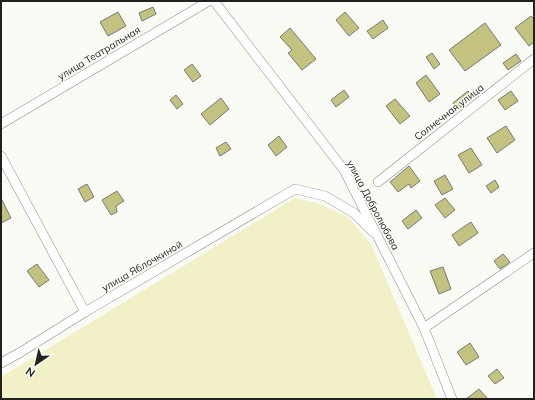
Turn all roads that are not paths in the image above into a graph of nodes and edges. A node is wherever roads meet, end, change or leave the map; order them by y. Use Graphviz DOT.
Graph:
graph roads {
  1 [pos="209,1"];
  2 [pos="214,1"];
  3 [pos="534,59"];
  4 [pos="1,124"];
  5 [pos="1,156"];
  6 [pos="378,182"];
  7 [pos="380,239"];
  8 [pos="534,253"];
  9 [pos="85,312"];
  10 [pos="424,328"];
  11 [pos="1,363"];
  12 [pos="452,399"];
  1 -- 4 [label="street, улица Театральная"];
  2 -- 7 [label="street, улица Добролюбова"];
  3 -- 6 [label="street, Солнечная улица"];
  5 -- 9 [label="street"];
  7 -- 9 [label="street, улица Яблочкиной"];
  7 -- 10 [label="street, улица Добролюбова"];
  8 -- 10 [label="street"];
  9 -- 11 [label="street, улица Яблочкиной"];
  10 -- 12 [label="street, улица Добролюбова"];
}
